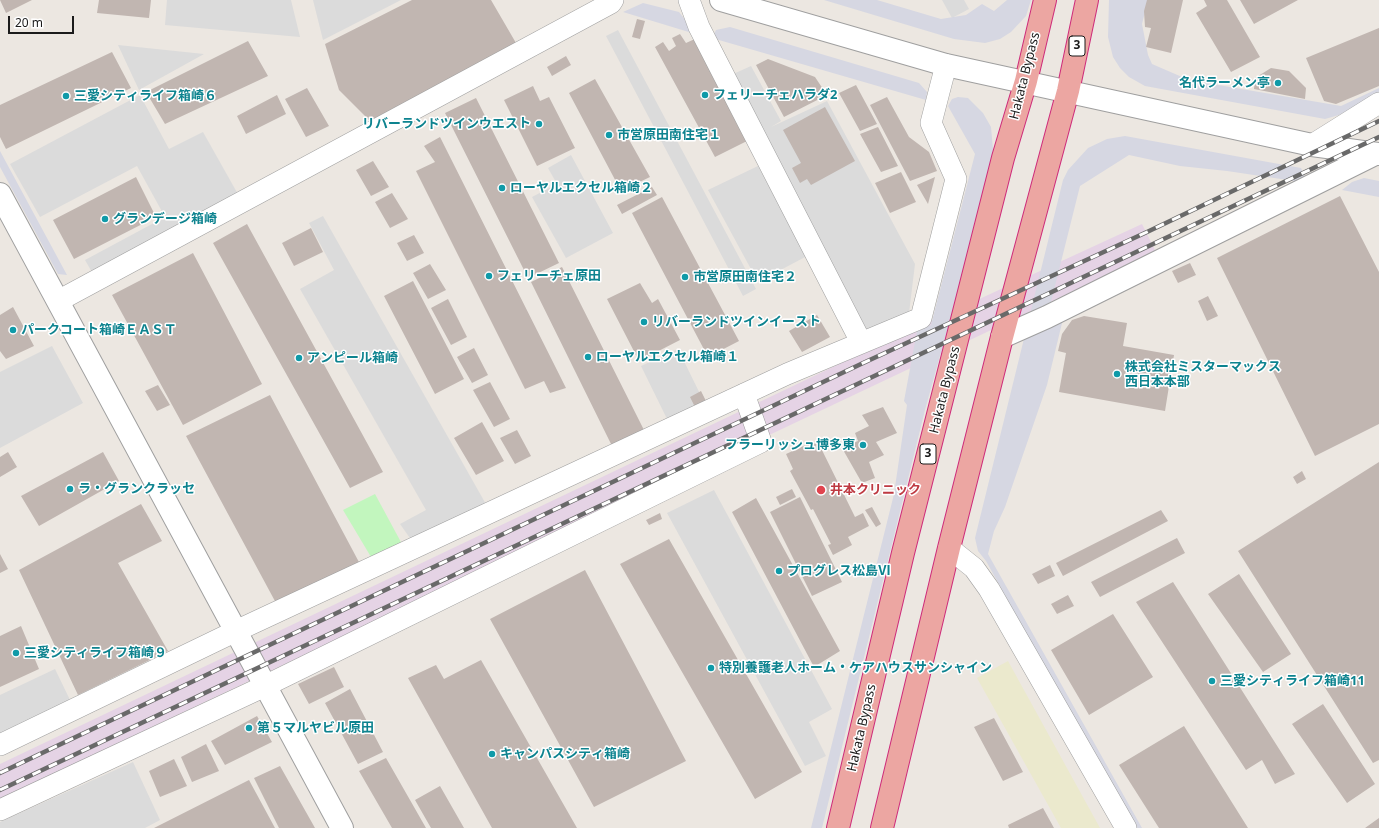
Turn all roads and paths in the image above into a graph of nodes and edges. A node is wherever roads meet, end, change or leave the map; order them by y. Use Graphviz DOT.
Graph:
graph roads {
  1 [pos="613,0"];
  2 [pos="689,0"];
  3 [pos="721,0"];
  4 [pos="1045,0"];
  5 [pos="1087,0"];
  6 [pos="946,65"];
  7 [pos="1026,81"];
  8 [pos="1068,91"];
  9 [pos="1379,103"];
  10 [pos="1312,145"];
  11 [pos="1378,153"];
  12 [pos="0,194"];
  13 [pos="58,301"];
  14 [pos="1002,337"];
  15 [pos="861,342"];
  16 [pos="744,394"];
  17 [pos="949,548"];
  18 [pos="236,631"];
  19 [pos="265,686"];
  20 [pos="0,745"];
  21 [pos="0,810"];
  22 [pos="342,828"];
  23 [pos="838,828"];
  24 [pos="882,828"];
  25 [pos="1126,828"];
  1 -- 13 [label="street"];
  2 -- 15 [label="street"];
  3 -- 6 [label="street"];
  4 -- 7 [label="highway, Hakata Bypass / 3"];
  5 -- 8 [label="highway, 3"];
  6 -- 7 [label="street"];
  6 -- 15 [label="street"];
  7 -- 8 [label="street"];
  7 -- 23 [label="highway, Hakata Bypass / 3"];
  8 -- 10 [label="street"];
  8 -- 14 [label="highway, 3"];
  9 -- 10 [label="street"];
  10 -- 11 [label="street"];
  11 -- 14 [label="street"];
  12 -- 13 [label="street"];
  13 -- 18 [label="street"];
  14 -- 17 [label="highway, 3"];
  15 -- 16 [label="street"];
  16 -- 18 [label="street"];
  16 -- 19 [label="street"];
  17 -- 24 [label="highway, 3"];
  17 -- 25 [label="street"];
  18 -- 19 [label="street"];
  18 -- 20 [label="street"];
  19 -- 21 [label="street"];
  19 -- 22 [label="street"];
}
